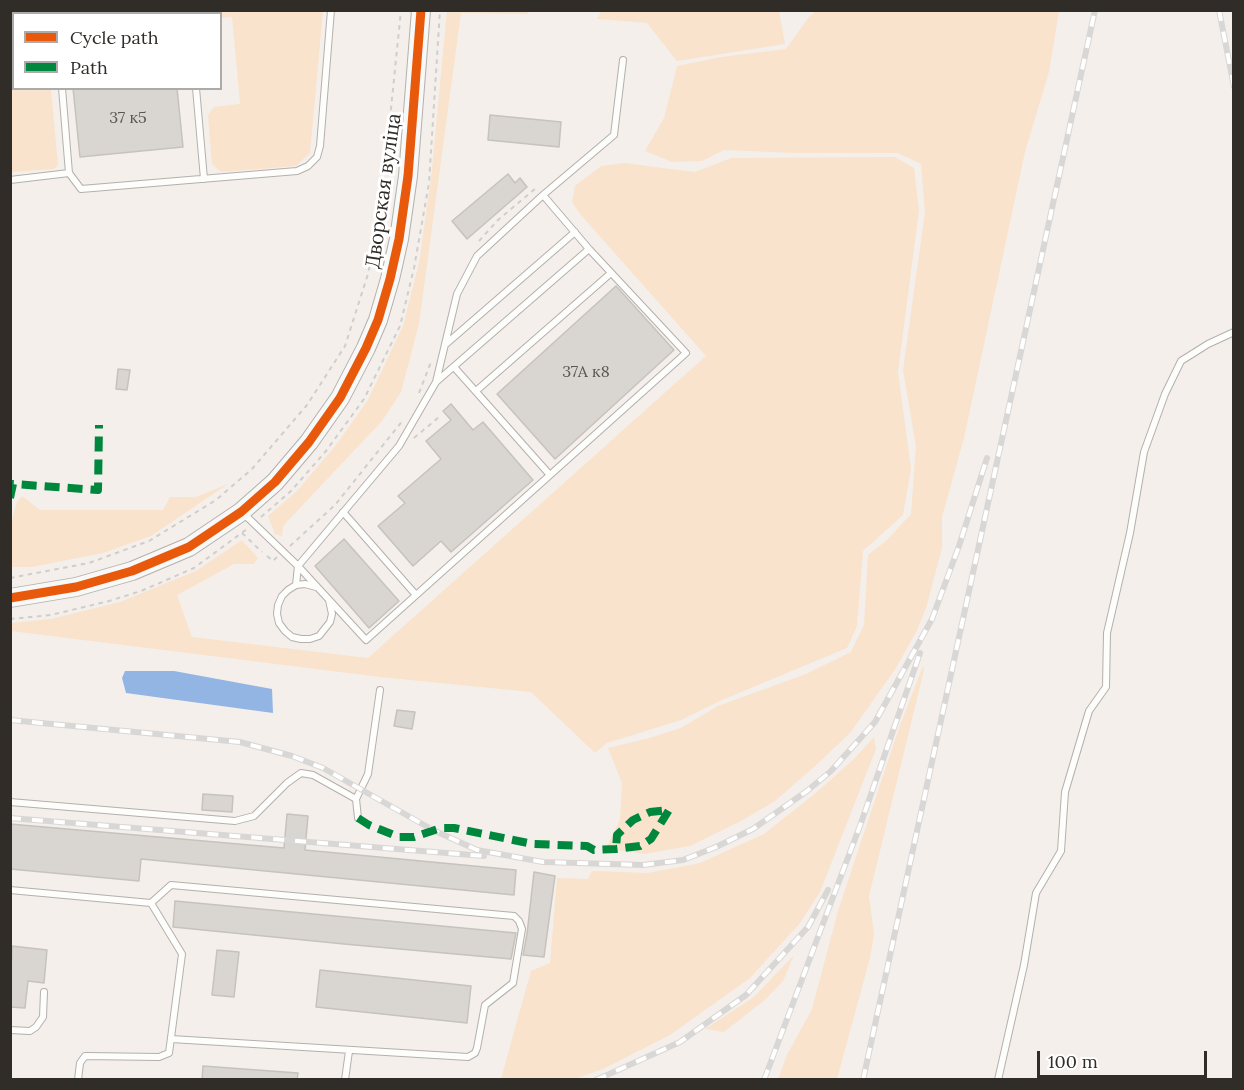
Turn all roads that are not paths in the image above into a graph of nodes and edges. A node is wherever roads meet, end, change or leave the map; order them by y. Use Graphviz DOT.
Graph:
graph roads {
  1 [pos="331,10"];
  2 [pos="421,10"];
  3 [pos="623,60"];
  4 [pos="62,90"];
  5 [pos="196,90"];
  6 [pos="69,173"];
  7 [pos="204,179"];
  8 [pos="10,180"];
  9 [pos="543,195"];
  10 [pos="575,232"];
  11 [pos="589,249"];
  12 [pos="611,273"];
  13 [pos="1233,332"];
  14 [pos="445,344"];
  15 [pos="454,367"];
  16 [pos="436,382"];
  17 [pos="476,392"];
  18 [pos="550,475"];
  19 [pos="344,512"];
  20 [pos="248,517"];
  21 [pos="298,566"];
  22 [pos="296,585"];
  23 [pos="322,590"];
  24 [pos="416,595"];
  25 [pos="10,597"];
  26 [pos="328,597"];
  27 [pos="380,690"];
  28 [pos="356,799"];
  29 [pos="10,802"];
  30 [pos="358,818"];
  31 [pos="10,891"];
  32 [pos="151,903"];
  33 [pos="44,992"];
  34 [pos="10,1030"];
  35 [pos="171,1039"];
  36 [pos="349,1051"];
  37 [pos="78,1080"];
  38 [pos="345,1080"];
  39 [pos="998,1080"];
  1 -- 7 [label="lane"];
  2 -- 20 [label="street, Дворская вуліца"];
  3 -- 9 [label="lane"];
  4 -- 6 [label="lane"];
  5 -- 7 [label="lane"];
  6 -- 7 [label="lane"];
  6 -- 8 [label="lane"];
  9 -- 10 [label="lane"];
  9 -- 14 [label="lane"];
  10 -- 11 [label="lane"];
  10 -- 14 [label="lane"];
  11 -- 12 [label="lane"];
  11 -- 15 [label="lane"];
  12 -- 17 [label="lane"];
  12 -- 18 [label="lane"];
  13 -- 39 [label="lane"];
  14 -- 16 [label="lane"];
  15 -- 16 [label="lane"];
  15 -- 17 [label="lane"];
  16 -- 19 [label="lane"];
  17 -- 18 [label="lane"];
  18 -- 24 [label="lane"];
  19 -- 21 [label="lane"];
  19 -- 24 [label="lane"];
  20 -- 21 [label="lane"];
  20 -- 25 [label="street, Дворская вуліца"];
  21 -- 22 [label="lane"];
  21 -- 23 [label="lane"];
  22 -- 23 [label="lane"];
  22 -- 26 [label="lane"];
  23 -- 26 [label="lane"];
  24 -- 26 [label="lane"];
  27 -- 28 [label="lane"];
  28 -- 29 [label="lane"];
  28 -- 30 [label="lane"];
  31 -- 32 [label="lane"];
  32 -- 35 [label="lane"];
  32 -- 36 [label="lane"];
  33 -- 34 [label="lane"];
  35 -- 36 [label="lane"];
  35 -- 37 [label="lane"];
  36 -- 38 [label="lane"];
}
